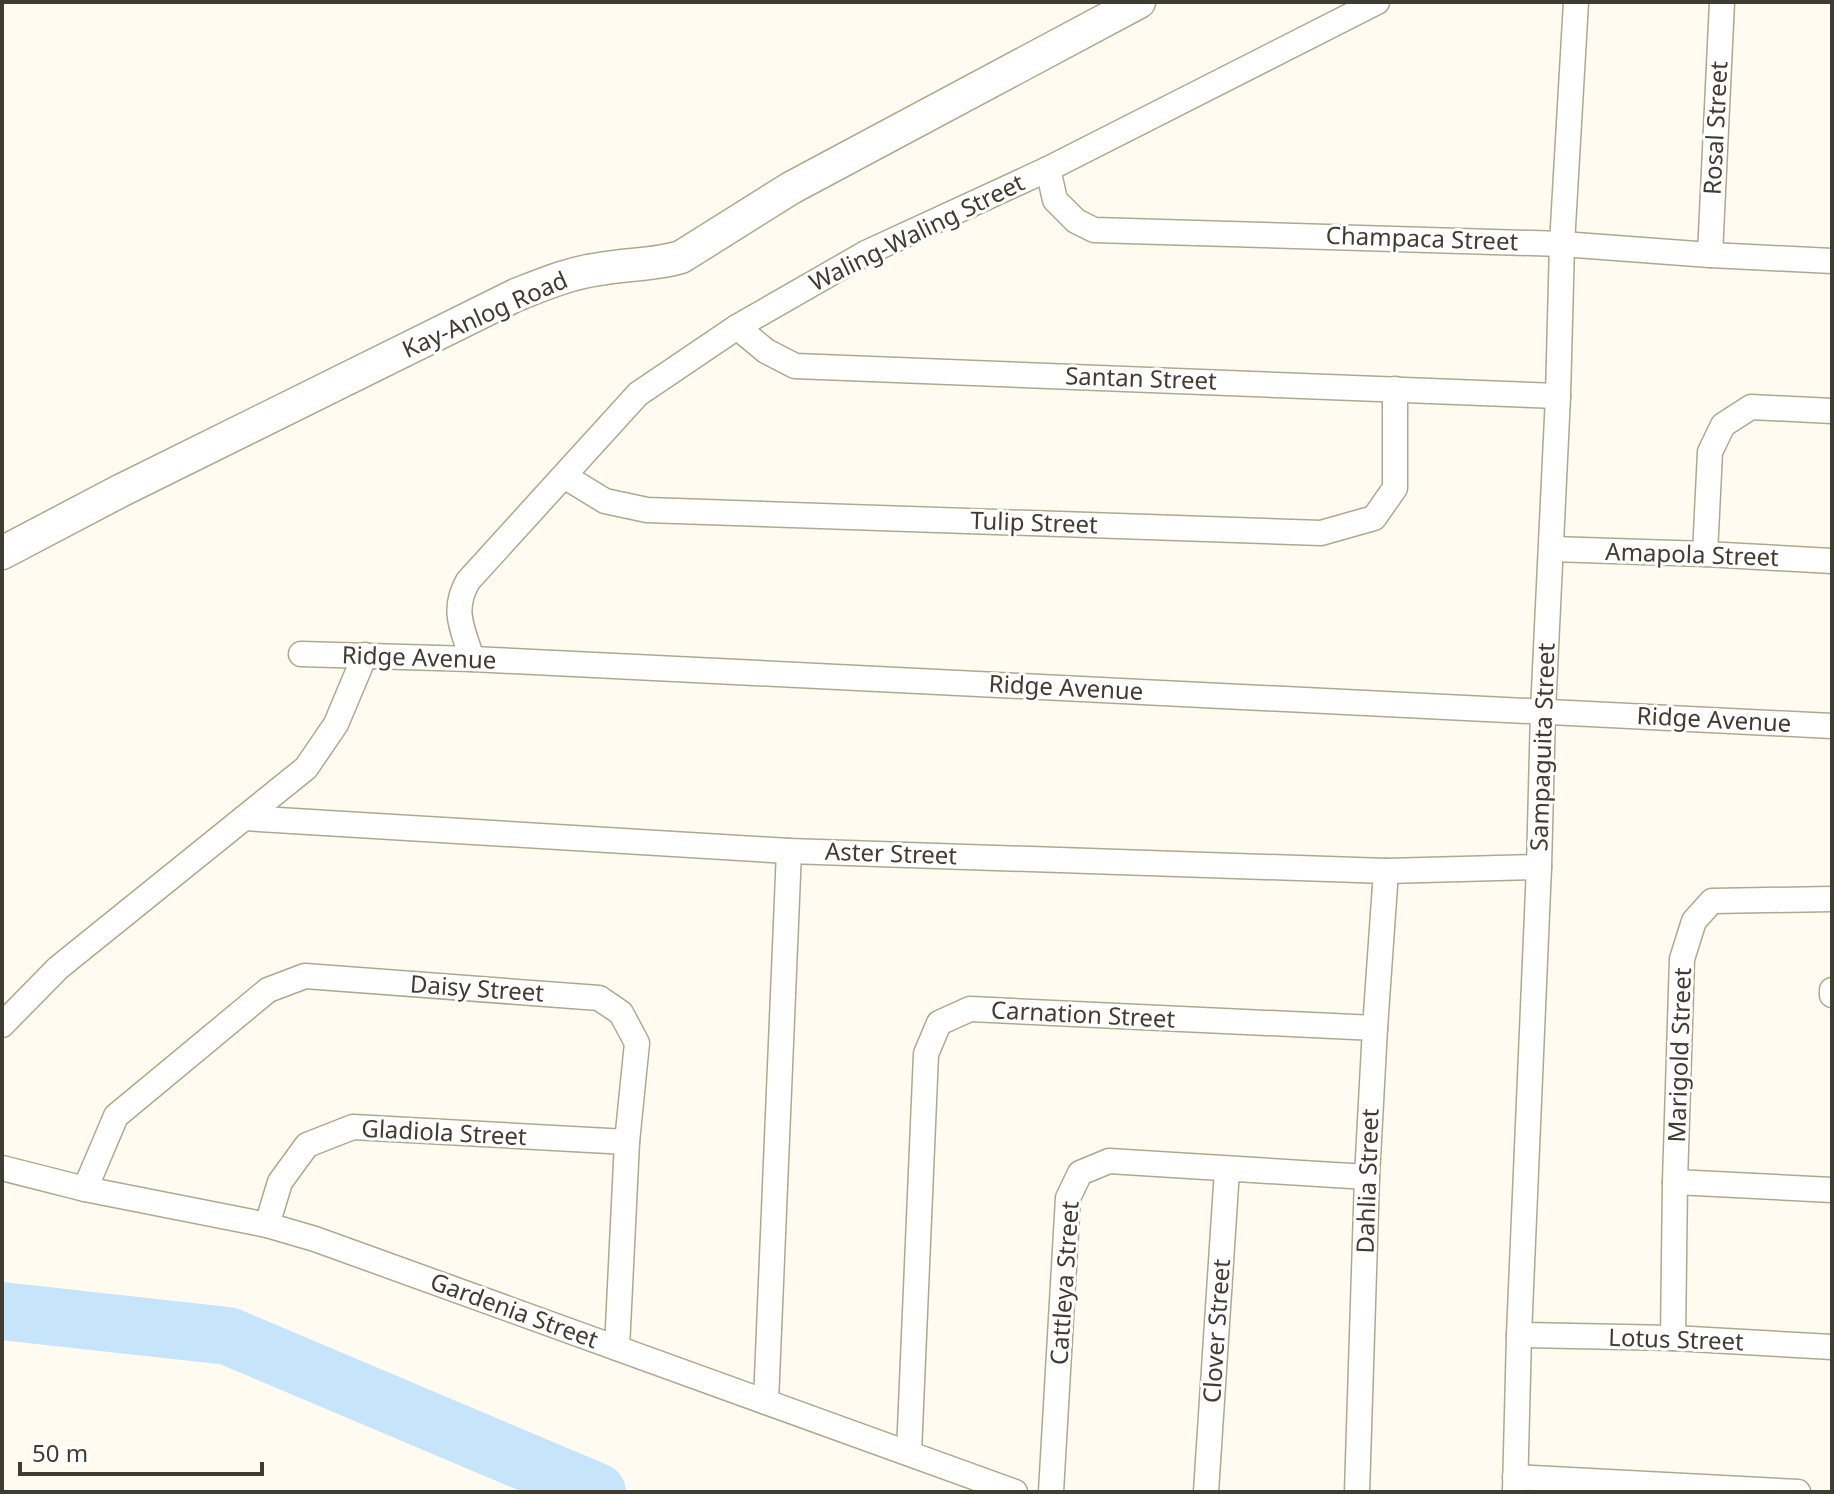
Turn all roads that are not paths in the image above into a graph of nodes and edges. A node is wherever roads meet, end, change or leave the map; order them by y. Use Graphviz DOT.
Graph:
graph roads {
  1 [pos="1139,2"];
  2 [pos="1377,2"];
  3 [pos="1576,2"];
  4 [pos="1722,2"];
  5 [pos="1048,169"];
  6 [pos="1562,244"];
  7 [pos="1710,255"];
  8 [pos="1832,261"];
  9 [pos="737,327"];
  10 [pos="1395,389"];
  11 [pos="1558,396"];
  12 [pos="1832,411"];
  13 [pos="564,476"];
  14 [pos="1552,549"];
  15 [pos="2,553"];
  16 [pos="1705,554"];
  17 [pos="1832,561"];
  18 [pos="301,654"];
  19 [pos="365,655"];
  20 [pos="472,659"];
  21 [pos="1543,711"];
  22 [pos="1832,726"];
  23 [pos="244,818"];
  24 [pos="789,851"];
  25 [pos="1539,867"];
  26 [pos="1386,871"];
  27 [pos="1832,899"];
  28 [pos="2,1025"];
  29 [pos="1375,1028"];
  30 [pos="627,1142"];
  31 [pos="2,1168"];
  32 [pos="1227,1170"];
  33 [pos="1367,1177"];
  34 [pos="1675,1182"];
  35 [pos="85,1189"];
  36 [pos="1832,1190"];
  37 [pos="267,1225"];
  38 [pos="1519,1335"];
  39 [pos="1673,1338"];
  40 [pos="1832,1347"];
  41 [pos="617,1348"];
  42 [pos="766,1402"];
  43 [pos="909,1453"];
  44 [pos="1515,1484"];
  45 [pos="1015,1492"];
  46 [pos="1051,1492"];
  47 [pos="1206,1492"];
  48 [pos="1357,1492"];
  49 [pos="1798,1492"];
  1 -- 15 [label="street, Kay-Anlog Road"];
  2 -- 5 [label="street, Waling-Waling Street"];
  3 -- 6 [label="street, Sampaguita Street"];
  4 -- 7 [label="street, Rosal Street"];
  5 -- 6 [label="street, Champaca Street"];
  5 -- 9 [label="street, Waling-Waling Street"];
  6 -- 7 [label="street, Champaca Street"];
  6 -- 11 [label="street, Sampaguita Street"];
  7 -- 8 [label="street, Champaca Street"];
  9 -- 10 [label="street, Santan Street"];
  9 -- 13 [label="street, Waling-Waling Street"];
  10 -- 11 [label="street, Santan Street"];
  10 -- 13 [label="street, Tulip Street"];
  11 -- 14 [label="street, Sampaguita Street"];
  12 -- 16 [label="street"];
  13 -- 20 [label="street, Waling-Waling Street"];
  14 -- 16 [label="street, Amapola Street"];
  14 -- 21 [label="street, Sampaguita Street"];
  16 -- 17 [label="street, Amapola Street"];
  18 -- 19 [label="street, Ridge Avenue"];
  19 -- 20 [label="street, Ridge Avenue"];
  19 -- 23 [label="street"];
  20 -- 21 [label="street, Ridge Avenue"];
  21 -- 22 [label="street, Ridge Avenue"];
  21 -- 25 [label="street, Sampaguita Street"];
  23 -- 24 [label="street, Aster Street"];
  23 -- 28 [label="street"];
  24 -- 26 [label="street, Aster Street"];
  24 -- 42 [label="street"];
  25 -- 26 [label="street, Aster Street"];
  25 -- 38 [label="street, Sampaguita Street"];
  26 -- 29 [label="street, Dahlia Street"];
  27 -- 34 [label="street, Marigold Street"];
  29 -- 33 [label="street, Dahlia Street"];
  29 -- 43 [label="street, Carnation Street"];
  30 -- 35 [label="street, Daisy Street"];
  30 -- 37 [label="street, Gladiola Street"];
  30 -- 41 [label="street, Daisy Street"];
  31 -- 35 [label="street, Gardenia Street"];
  32 -- 33 [label="street, Cattleya Street"];
  32 -- 46 [label="street, Cattleya Street"];
  32 -- 47 [label="street, Clover Street"];
  33 -- 48 [label="street, Dahlia Street"];
  34 -- 36 [label="street"];
  34 -- 39 [label="street, Marigold Street"];
  35 -- 37 [label="street, Gardenia Street"];
  37 -- 41 [label="street, Gardenia Street"];
  38 -- 39 [label="street, Lotus Street"];
  38 -- 44 [label="street, Sampaguita Street"];
  39 -- 40 [label="street, Lotus Street"];
  41 -- 42 [label="street, Gardenia Street"];
  42 -- 43 [label="street, Gardenia Street"];
  43 -- 45 [label="street, Gardenia Street"];
  44 -- 49 [label="street"];
}
